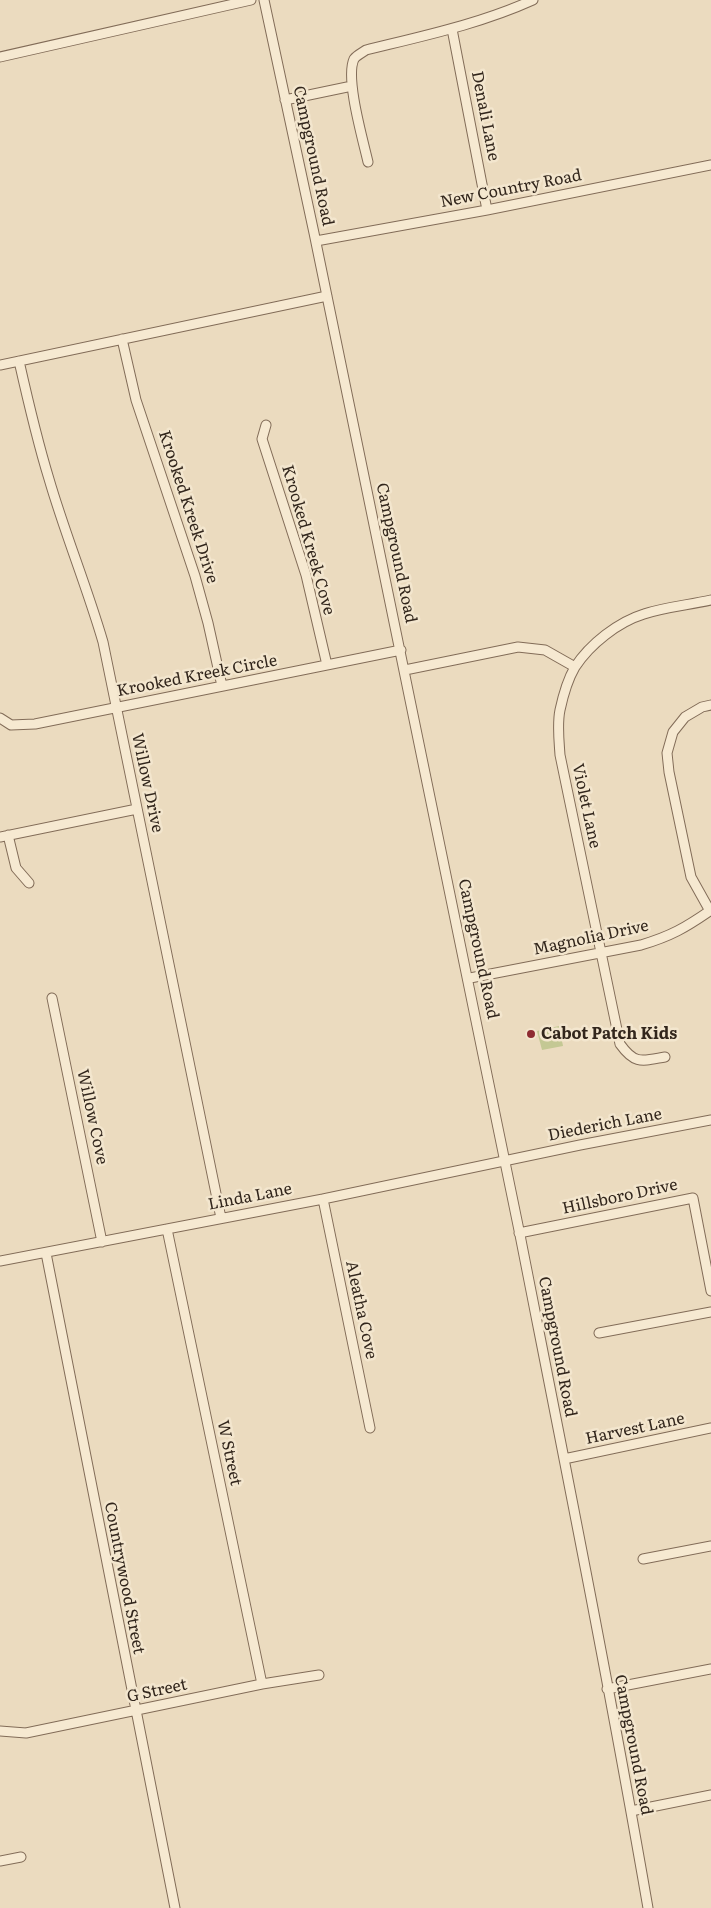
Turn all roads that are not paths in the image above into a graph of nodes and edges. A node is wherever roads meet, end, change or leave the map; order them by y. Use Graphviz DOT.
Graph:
graph roads {
  1 [pos="251,0"];
  2 [pos="264,0"];
  3 [pos="533,0"];
  4 [pos="452,29"];
  5 [pos="0,57"];
  6 [pos="352,86"];
  7 [pos="285,100"];
  8 [pos="368,162"];
  9 [pos="711,165"];
  10 [pos="487,210"];
  11 [pos="316,241"];
  12 [pos="327,296"];
  13 [pos="122,339"];
  14 [pos="19,361"];
  15 [pos="0,365"];
  16 [pos="266,424"];
  17 [pos="711,600"];
  18 [pos="401,650"];
  19 [pos="326,665"];
  20 [pos="575,667"];
  21 [pos="405,670"];
  22 [pos="222,686"];
  23 [pos="711,705"];
  24 [pos="116,707"];
  25 [pos="0,718"];
  26 [pos="137,809"];
  27 [pos="4,836"];
  28 [pos="29,883"];
  29 [pos="710,910"];
  30 [pos="602,952"];
  31 [pos="470,978"];
  32 [pos="52,998"];
  33 [pos="665,1058"];
  34 [pos="711,1120"];
  35 [pos="505,1162"];
  36 [pos="323,1199"];
  37 [pos="221,1218"];
  38 [pos="167,1229"];
  39 [pos="519,1233"];
  40 [pos="102,1242"];
  41 [pos="46,1253"];
  42 [pos="0,1261"];
  43 [pos="711,1291"];
  44 [pos="711,1312"];
  45 [pos="599,1333"];
  46 [pos="370,1428"];
  47 [pos="711,1428"];
  48 [pos="564,1458"];
  49 [pos="711,1546"];
  50 [pos="643,1559"];
  51 [pos="711,1669"];
  52 [pos="319,1675"];
  53 [pos="262,1684"];
  54 [pos="608,1689"];
  55 [pos="135,1711"];
  56 [pos="0,1731"];
  57 [pos="711,1795"];
  58 [pos="631,1811"];
  59 [pos="21,1857"];
  60 [pos="0,1861"];
  61 [pos="175,1908"];
  62 [pos="648,1908"];
  1 -- 5 [label="street"];
  2 -- 7 [label="street, Campground Road"];
  3 -- 4 [label="street"];
  4 -- 6 [label="street"];
  4 -- 10 [label="street, Denali Lane"];
  6 -- 7 [label="street"];
  6 -- 8 [label="street"];
  7 -- 11 [label="street, Campground Road"];
  9 -- 10 [label="street, New Country Road"];
  10 -- 11 [label="street, New Country Road"];
  11 -- 12 [label="street, Campground Road"];
  12 -- 13 [label="street"];
  12 -- 18 [label="street, Campground Road"];
  13 -- 14 [label="street"];
  13 -- 22 [label="street, Krooked Kreek Drive"];
  14 -- 15 [label="street"];
  14 -- 24 [label="street, Willow Drive"];
  16 -- 19 [label="street, Krooked Kreek Cove"];
  17 -- 20 [label="street, Violet Lane"];
  18 -- 19 [label="street, Krooked Kreek Circle"];
  18 -- 21 [label="street, Campground Road"];
  19 -- 22 [label="street, Krooked Kreek Circle"];
  20 -- 21 [label="street"];
  20 -- 30 [label="street, Violet Lane"];
  21 -- 31 [label="street, Campground Road"];
  22 -- 24 [label="street, Krooked Kreek Circle"];
  23 -- 29 [label="street"];
  24 -- 25 [label="street, Krooked Kreek Circle"];
  24 -- 26 [label="street, Willow Drive"];
  26 -- 27 [label="street"];
  26 -- 37 [label="street, Willow Drive"];
  27 -- 28 [label="street"];
  29 -- 30 [label="street, Magnolia Drive"];
  30 -- 31 [label="street, Magnolia Drive"];
  30 -- 33 [label="street, Violet Lane"];
  31 -- 35 [label="street, Campground Road"];
  32 -- 40 [label="street, Willow Cove"];
  34 -- 35 [label="street, Diederich Lane"];
  35 -- 36 [label="street, Linda Lane"];
  35 -- 39 [label="street, Campground Road"];
  36 -- 37 [label="street, Linda Lane"];
  36 -- 46 [label="street, Aleatha Cove"];
  37 -- 38 [label="street, Linda Lane"];
  38 -- 40 [label="street, Linda Lane"];
  38 -- 53 [label="street, W Street"];
  39 -- 43 [label="street, Hillsboro Drive"];
  39 -- 48 [label="street, Campground Road"];
  40 -- 41 [label="street, Linda Lane"];
  41 -- 42 [label="street, Linda Lane"];
  41 -- 55 [label="street, Countrywood Street"];
  44 -- 45 [label="street"];
  47 -- 48 [label="street, Harvest Lane"];
  48 -- 54 [label="street, Campground Road"];
  49 -- 50 [label="street"];
  51 -- 54 [label="street"];
  52 -- 53 [label="street, G Street"];
  53 -- 55 [label="street, G Street"];
  54 -- 58 [label="street, Campground Road"];
  55 -- 56 [label="street, G Street"];
  55 -- 61 [label="street, Countrywood Street"];
  57 -- 58 [label="street"];
  58 -- 62 [label="street, Campground Road"];
  59 -- 60 [label="street"];
}
